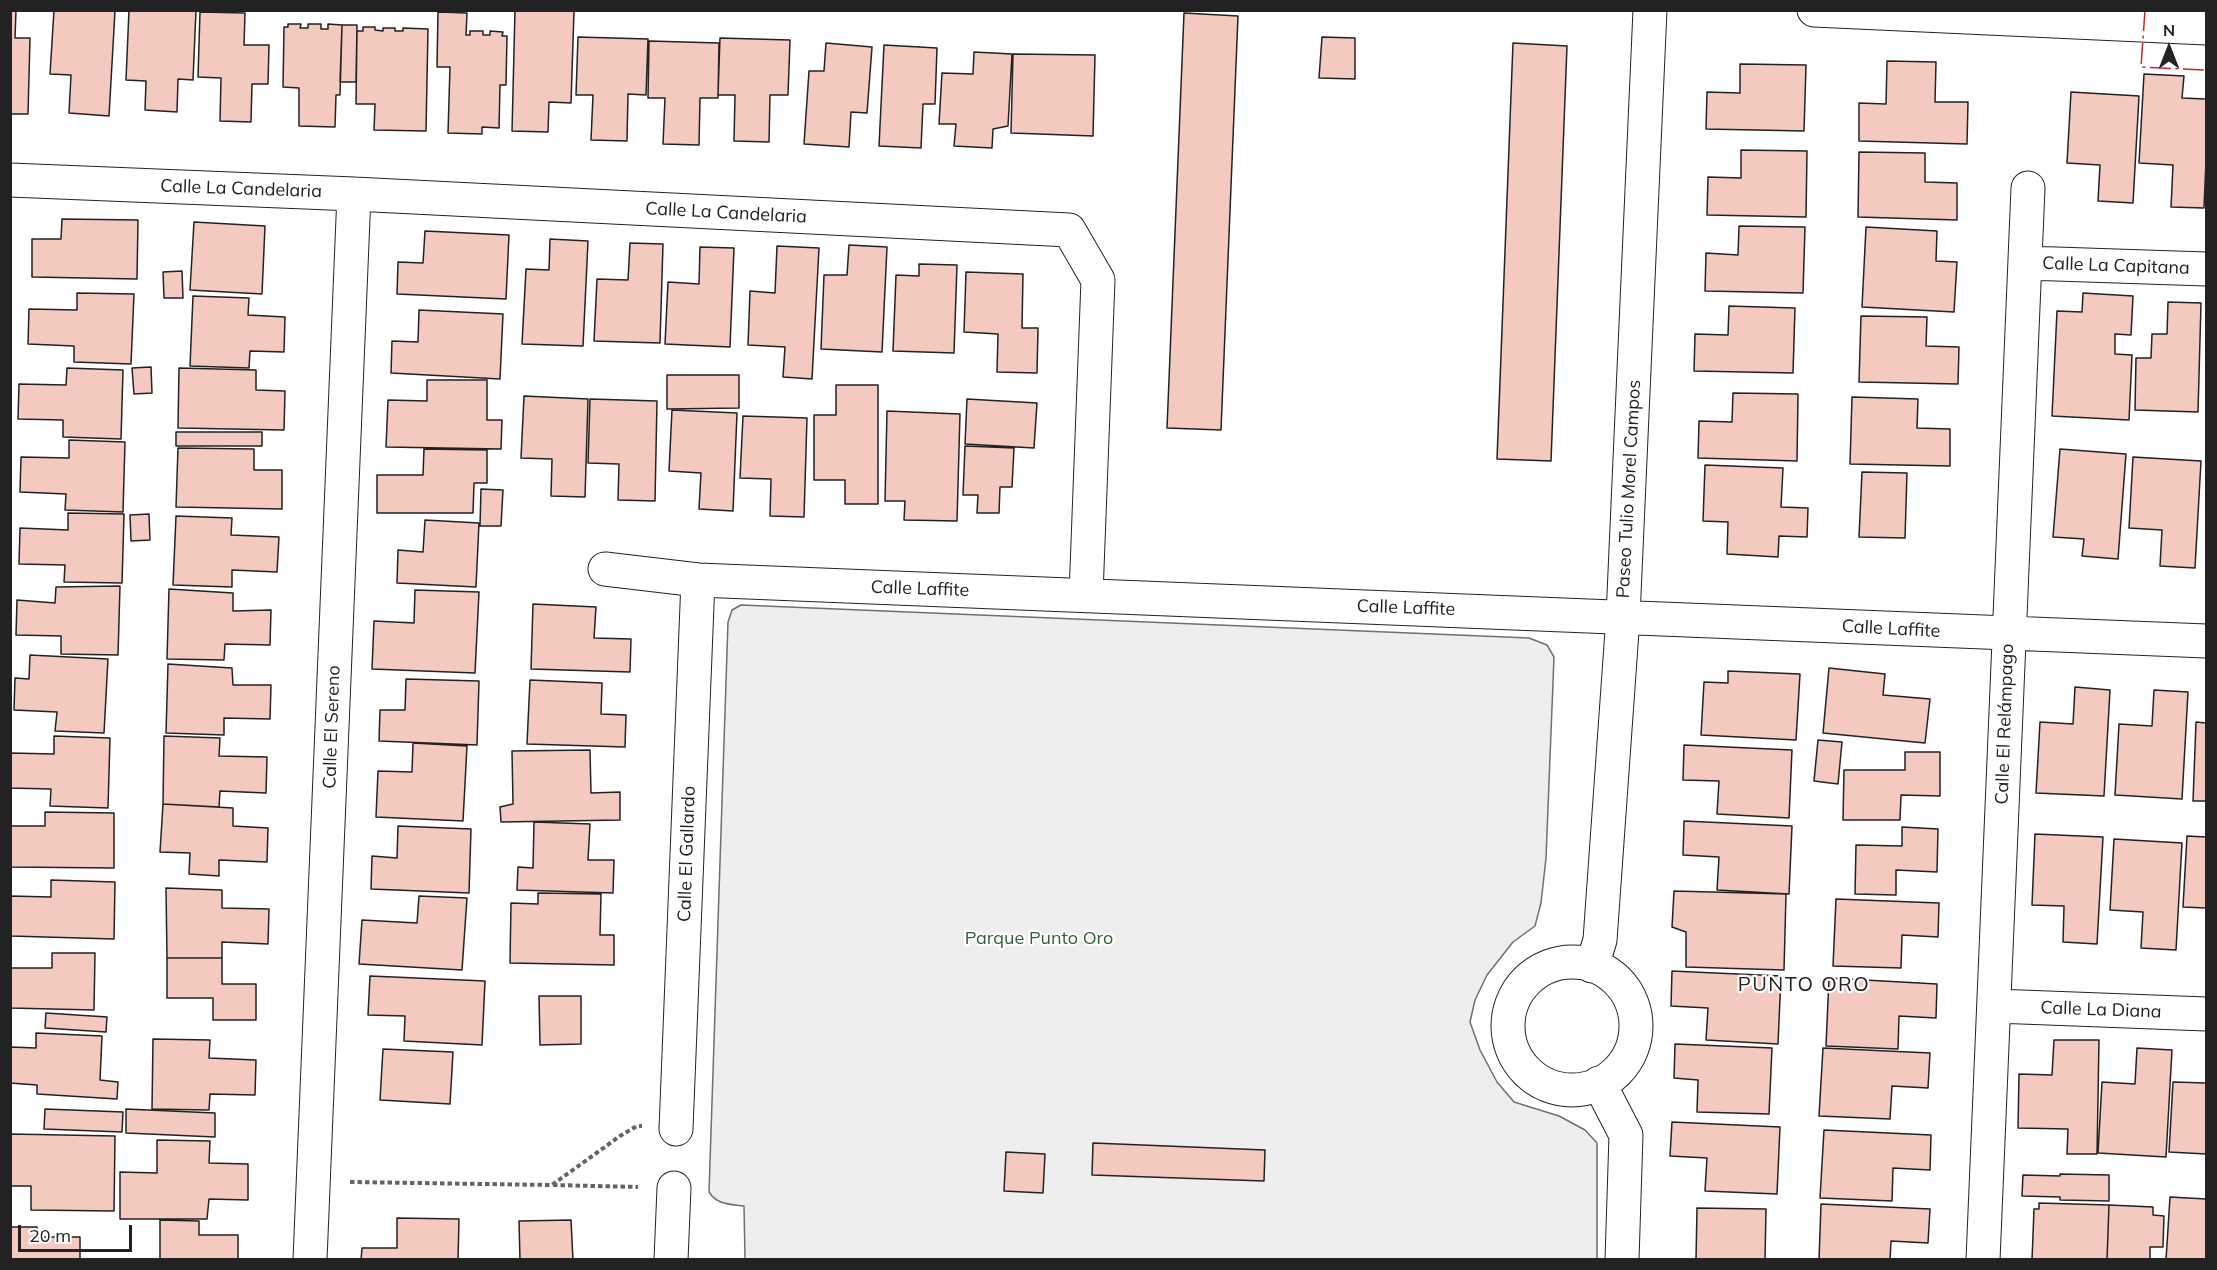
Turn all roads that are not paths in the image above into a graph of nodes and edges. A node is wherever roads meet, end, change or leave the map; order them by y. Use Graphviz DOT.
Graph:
graph roads {
  1 [pos="1650,10"];
  2 [pos="1814,10"];
  3 [pos="2064,16"];
  4 [pos="2206,28"];
  5 [pos="10,180"];
  6 [pos="2028,188"];
  7 [pos="354,194"];
  8 [pos="2026,263"];
  9 [pos="2206,269"];
  10 [pos="605,569"];
  11 [pos="698,580"];
  12 [pos="1086,595"];
  13 [pos="1623,617"];
  14 [pos="2009,634"];
  15 [pos="2206,641"];
  16 [pos="1592,966"];
  17 [pos="1995,1006"];
  18 [pos="2206,1014"];
  19 [pos="1599,1083"];
  20 [pos="676,1129"];
  21 [pos="674,1188"];
  22 [pos="310,1260"];
  23 [pos="671,1260"];
  24 [pos="1622,1260"];
  25 [pos="1983,1260"];
  1 -- 13 [label="street, Paseo Tulio Morel Campos"];
  2 -- 3 [label="street"];
  3 -- 4 [label="street"];
  5 -- 7 [label="street, Calle La Candelaria"];
  6 -- 8 [label="street, Calle El Relámpago"];
  7 -- 12 [label="street, Calle La Candelaria"];
  7 -- 22 [label="street, Calle El Sereno"];
  8 -- 9 [label="street, Calle La Capitana"];
  8 -- 14 [label="street, Calle El Relámpago"];
  10 -- 11 [label="street, Calle Laffite"];
  11 -- 12 [label="street, Calle Laffite"];
  11 -- 20 [label="street, Calle El Gallardo"];
  12 -- 13 [label="street, Calle Laffite"];
  13 -- 14 [label="street, Calle Laffite"];
  13 -- 16 [label="street, Paseo Tulio Morel Campos"];
  14 -- 15 [label="street, Calle Laffite"];
  14 -- 17 [label="street, Calle El Relámpago"];
  16 -- 19 [label="street"];
  16 -- 19 [label="street"];
  17 -- 18 [label="street, Calle La Diana"];
  17 -- 25 [label="street, Calle El Relámpago"];
  19 -- 24 [label="street"];
  21 -- 23 [label="street"];
}
